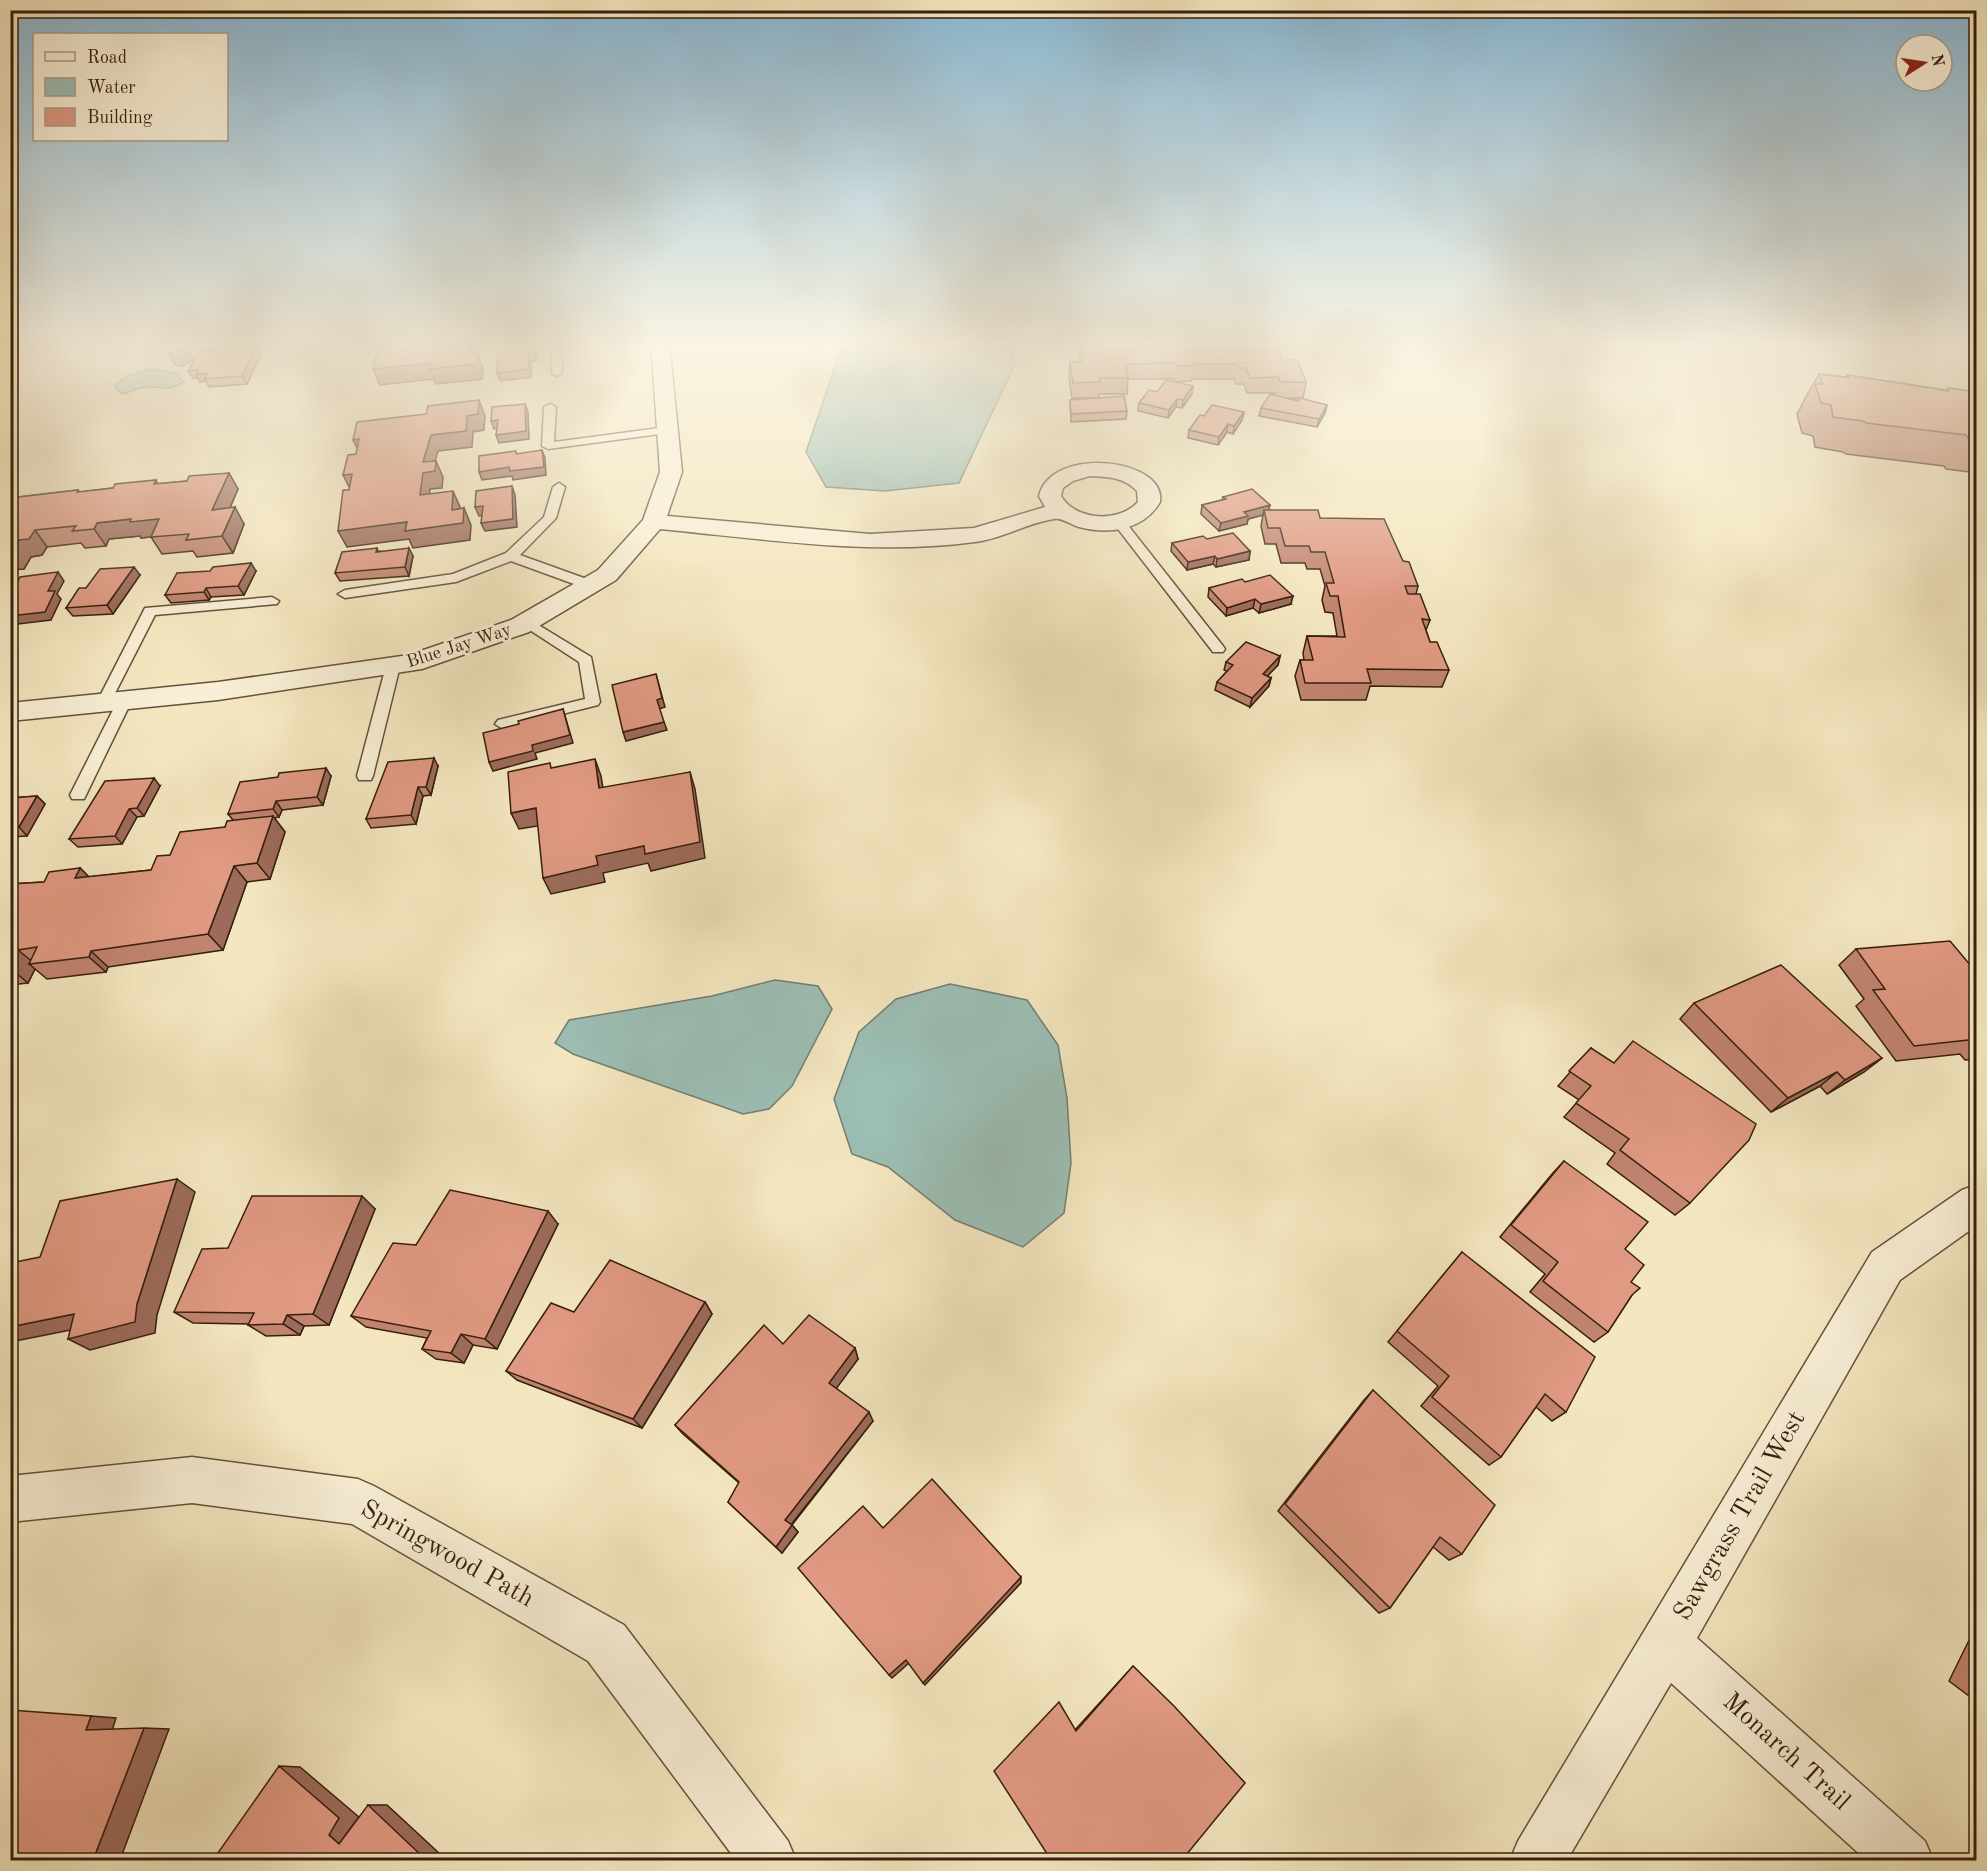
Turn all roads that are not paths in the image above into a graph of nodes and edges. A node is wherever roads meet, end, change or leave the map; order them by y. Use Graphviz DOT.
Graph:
graph roads {
  1 [pos="549,429"];
  2 [pos="667,430"];
  3 [pos="559,487"];
  4 [pos="1058,510"];
  5 [pos="654,522"];
  6 [pos="1119,522"];
  7 [pos="511,556"];
  8 [pos="590,585"];
  9 [pos="345,594"];
  10 [pos="272,601"];
  11 [pos="527,622"];
  12 [pos="1218,649"];
  13 [pos="393,666"];
  14 [pos="115,701"];
  15 [pos="10,712"];
  16 [pos="502,724"];
  17 [pos="365,776"];
  18 [pos="78,795"];
  19 [pos="1977,1203"];
  20 [pos="10,1499"];
  21 [pos="1666,1644"];
  22 [pos="769,1860"];
  23 [pos="1537,1860"];
  24 [pos="1906,1860"];
  1 -- 2 [label="lane"];
  2 -- 5 [label="street, Blue Jay Way"];
  3 -- 7 [label="lane"];
  4 -- 5 [label="street"];
  4 -- 6 [label="street"];
  4 -- 6 [label="street"];
  5 -- 8 [label="street, Blue Jay Way"];
  6 -- 12 [label="lane"];
  7 -- 8 [label="lane"];
  7 -- 9 [label="lane"];
  8 -- 11 [label="street, Blue Jay Way"];
  10 -- 14 [label="lane"];
  11 -- 13 [label="street, Blue Jay Way"];
  11 -- 16 [label="lane"];
  13 -- 14 [label="street, Blue Jay Way"];
  13 -- 17 [label="lane"];
  14 -- 15 [label="street, Blue Jay Way"];
  14 -- 18 [label="lane"];
  19 -- 21 [label="street, Sawgrass Trail West"];
  20 -- 22 [label="street, Springwood Path"];
  21 -- 23 [label="street, Sawgrass Trail West"];
  21 -- 24 [label="street, Monarch Trail"];
}
